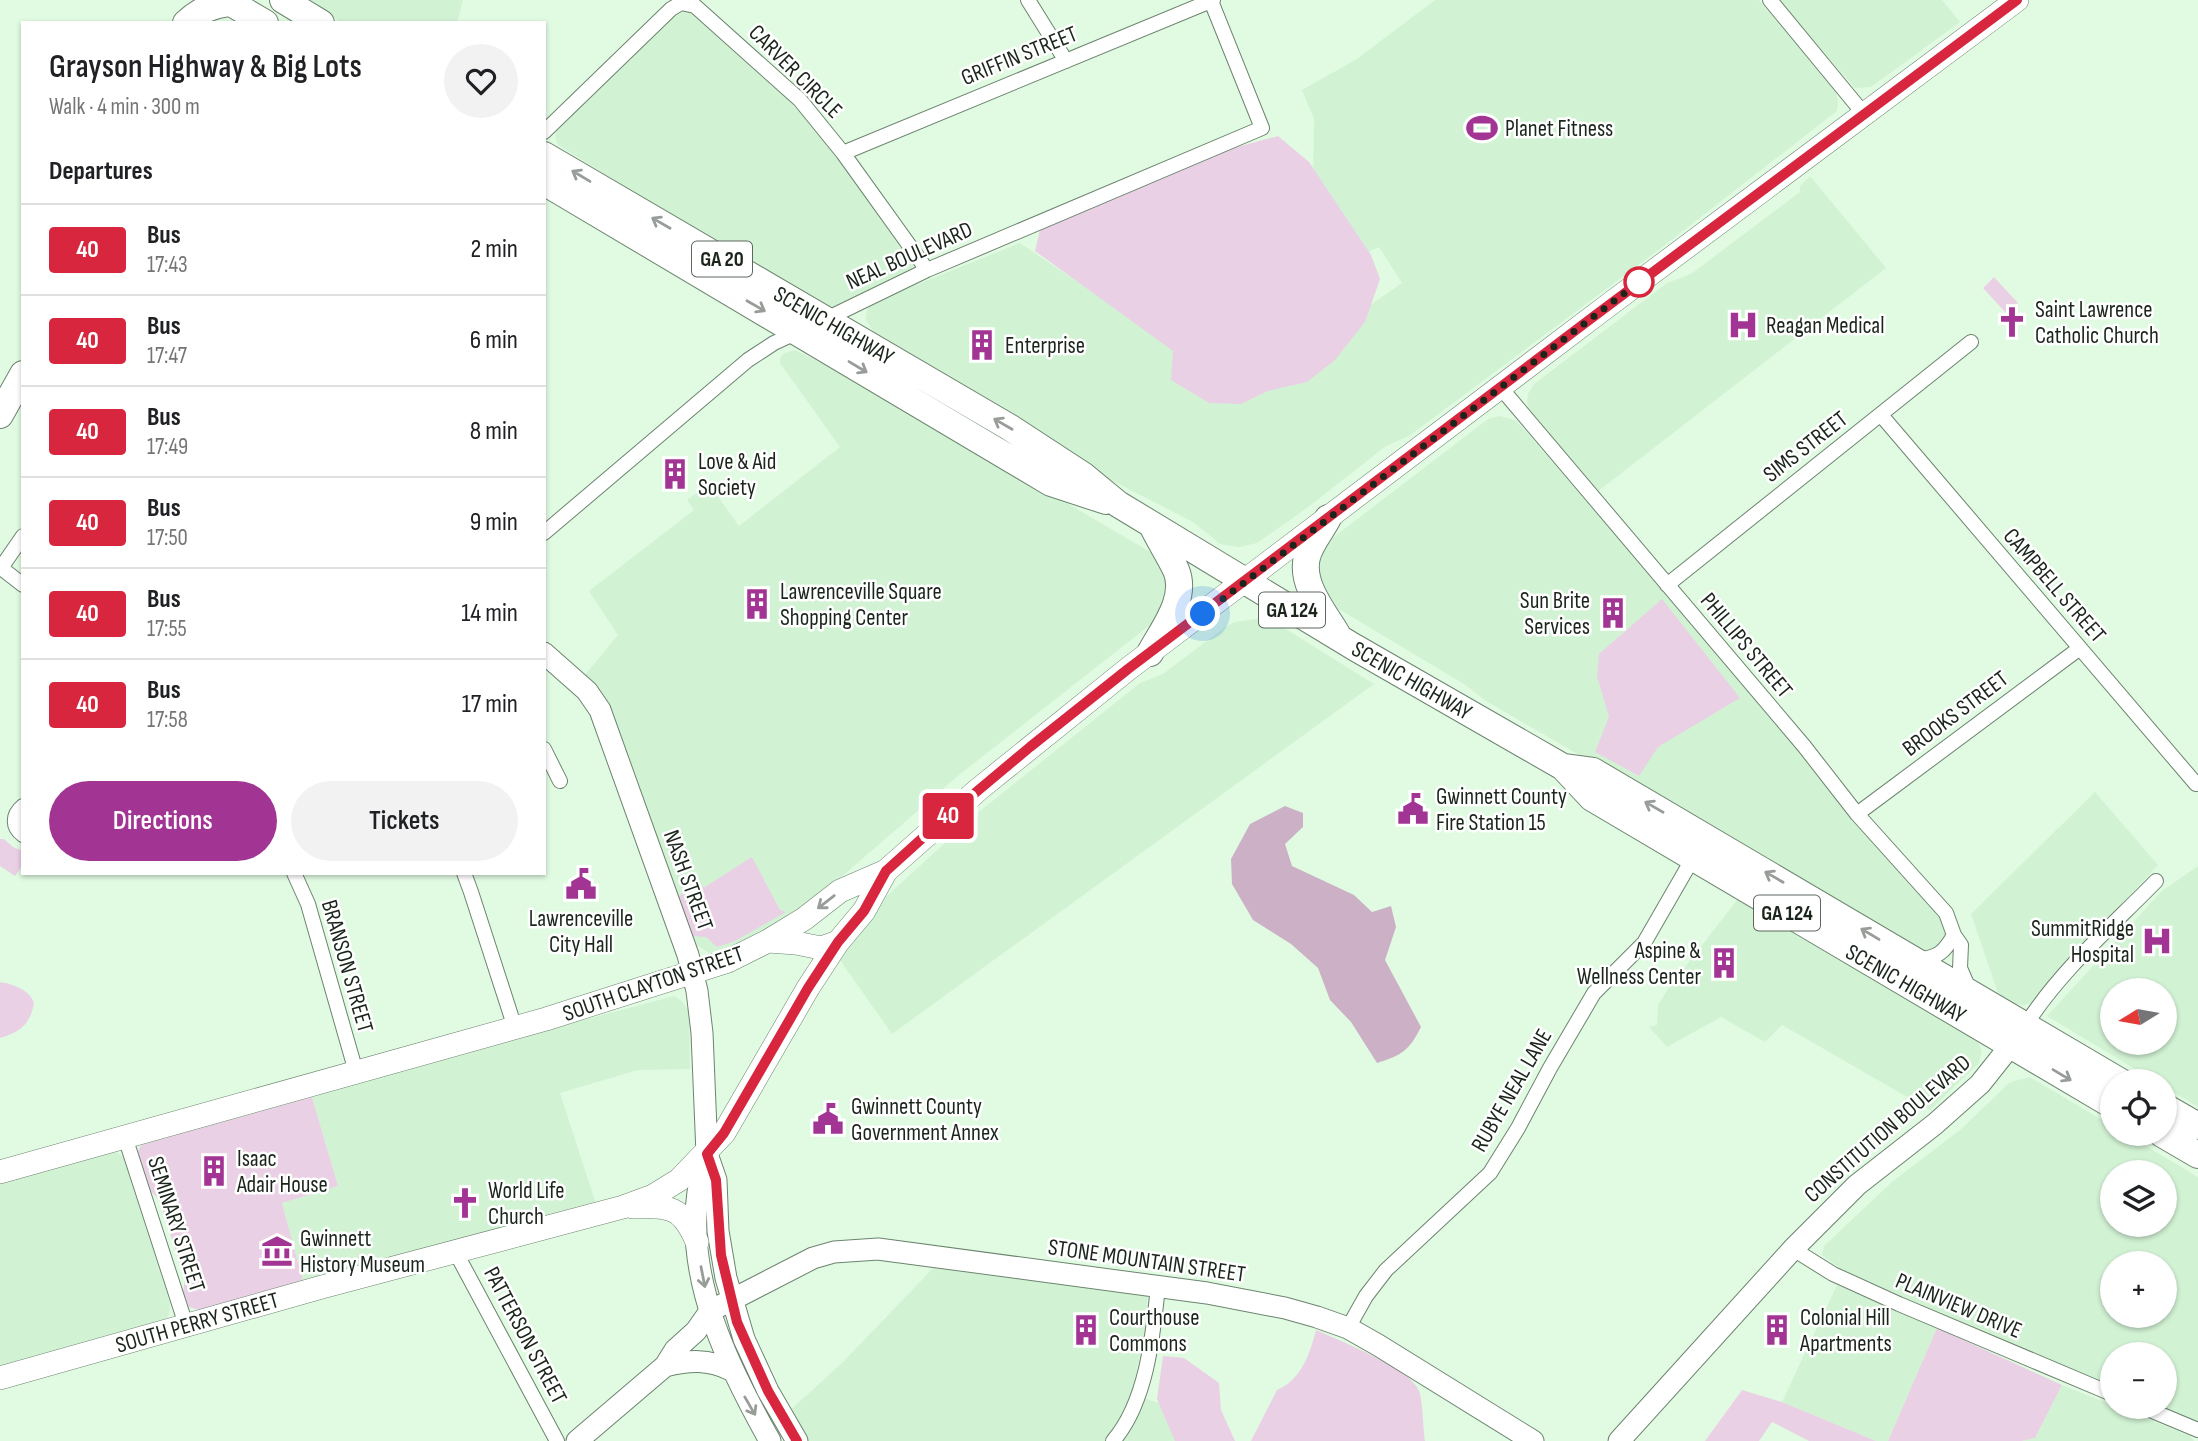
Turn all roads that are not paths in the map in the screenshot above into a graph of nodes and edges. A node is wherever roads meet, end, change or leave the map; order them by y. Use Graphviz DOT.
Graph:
graph roads {
  1 [pos="179,0"];
  2 [pos="283,0"];
  3 [pos="1028,0"];
  4 [pos="1212,0"];
  5 [pos="1770,0"];
  6 [pos="2017,0"];
  7 [pos="228,1"];
  8 [pos="172,21"];
  9 [pos="188,21"];
  10 [pos="262,21"];
  11 [pos="318,21"];
  12 [pos="1066,61"];
  13 [pos="1864,114"];
  14 [pos="546,130"];
  15 [pos="843,153"];
  16 [pos="546,156"];
  17 [pos="552,193"];
  18 [pos="927,270"];
  19 [pos="826,319"];
  20 [pos="799,332"];
  21 [pos="1971,342"];
  22 [pos="21,378"];
  23 [pos="1500,387"];
  24 [pos="0,415"];
  25 [pos="1881,415"];
  26 [pos="1118,505"];
  27 [pos="1328,518"];
  28 [pos="1151,524"];
  29 [pos="546,531"];
  30 [pos="21,539"];
  31 [pos="0,567"];
  32 [pos="1245,581"];
  33 [pos="21,583"];
  34 [pos="1667,585"];
  35 [pos="1339,638"];
  36 [pos="2080,648"];
  37 [pos="1150,653"];
  38 [pos="546,655"];
  39 [pos="546,753"];
  40 [pos="560,781"];
  41 [pos="2196,784"];
  42 [pos="21,808"];
  43 [pos="1857,814"];
  44 [pos="21,834"];
  45 [pos="1699,847"];
  46 [pos="886,871"];
  47 [pos="295,875"];
  48 [pos="465,875"];
  49 [pos="2156,881"];
  50 [pos="1954,935"];
  51 [pos="768,941"];
  52 [pos="838,942"];
  53 [pos="1915,960"];
  54 [pos="693,972"];
  55 [pos="1971,993"];
  56 [pos="514,1028"];
  57 [pos="2019,1035"];
  58 [pos="356,1072"];
  59 [pos="2100,1072"];
  60 [pos="2100,1096"];
  61 [pos="2177,1114"];
  62 [pos="2198,1126"];
  63 [pos="125,1137"];
  64 [pos="2177,1143"];
  65 [pos="707,1154"];
  66 [pos="2198,1155"];
  67 [pos="0,1172"];
  68 [pos="623,1207"];
  69 [pos="697,1242"];
  70 [pos="1793,1249"];
  71 [pos="456,1251"];
  72 [pos="1158,1286"];
  73 [pos="731,1301"];
  74 [pos="710,1311"];
  75 [pos="186,1325"];
  76 [pos="1348,1328"];
  77 [pos="665,1366"];
  78 [pos="732,1370"];
  79 [pos="0,1378"];
  80 [pos="2100,1389"];
  81 [pos="2172,1419"];
  82 [pos="2198,1430"];
  83 [pos="796,1440"];
  84 [pos="557,1441"];
  85 [pos="577,1441"];
  86 [pos="770,1441"];
  87 [pos="1113,1441"];
  88 [pos="1532,1441"];
  89 [pos="1619,1441"];
  1 -- 8 [label="highway"];
  2 -- 11 [label="highway"];
  3 -- 12 [label="street"];
  4 -- 12 [label="street, GRIFFIN STREET"];
  4 -- 18 [label="street, NEAL BOULEVARD"];
  5 -- 13 [label="street"];
  6 -- 13 [label="main road, SOUTH CLAYTON STREET"];
  7 -- 9 [label="highway"];
  7 -- 10 [label="highway"];
  12 -- 15 [label="street, GRIFFIN STREET"];
  13 -- 23 [label="main road, SOUTH CLAYTON STREET"];
  14 -- 15 [label="street, CARVER CIRCLE"];
  15 -- 18 [label="street, CARVER CIRCLE"];
  19 -- 16 [label="highway, SCENIC HIGHWAY / GA 20, one-way"];
  17 -- 20 [label="highway, SCENIC HIGHWAY / GA 20, one-way"];
  18 -- 19 [label="street, NEAL BOULEVARD"];
  19 -- 20 [label="street, NEAL BOULEVARD"];
  26 -- 19 [label="highway, SCENIC HIGHWAY / GA 20, one-way"];
  20 -- 26 [label="highway, SCENIC HIGHWAY / GA 20, one-way"];
  20 -- 29 [label="street, NEAL BOULEVARD"];
  21 -- 25 [label="street, SIMS STREET"];
  22 -- 24 [label="highway"];
  23 -- 27 [label="main road, SOUTH CLAYTON STREET"];
  23 -- 34 [label="street, PHILLIPS STREET"];
  25 -- 34 [label="street, SIMS STREET"];
  25 -- 36 [label="street, CAMPBELL STREET"];
  26 -- 28 [label="highway, SCENIC HIGHWAY / GA 20"];
  27 -- 32 [label="main road, SOUTH CLAYTON STREET"];
  27 -- 35 [label="highway"];
  28 -- 32 [label="highway, SCENIC HIGHWAY / GA 20"];
  28 -- 37 [label="highway"];
  30 -- 31 [label="street"];
  31 -- 33 [label="street"];
  32 -- 35 [label="highway, SCENIC HIGHWAY / GA 124"];
  32 -- 37 [label="main road, SOUTH CLAYTON STREET"];
  34 -- 43 [label="street, PHILLIPS STREET"];
  35 -- 45 [label="highway, SCENIC HIGHWAY / GA 124"];
  36 -- 41 [label="street, CAMPBELL STREET"];
  36 -- 43 [label="street, BROOKS STREET"];
  37 -- 46 [label="main road, SOUTH CLAYTON STREET"];
  38 -- 54 [label="street, NASH STREET"];
  39 -- 40 [label="street"];
  42 -- 44 [label="street"];
  43 -- 50 [label="street, PHILLIPS STREET"];
  53 -- 45 [label="highway, SCENIC HIGHWAY / GA 124, one-way"];
  45 -- 57 [label="highway, SCENIC HIGHWAY / GA 124"];
  45 -- 76 [label="street, RUBYE NEAL LANE"];
  46 -- 51 [label="main road, SOUTH CLAYTON STREET, one-way"];
  46 -- 52 [label="main road, SOUTH PERRY STREET"];
  47 -- 58 [label="street, BRANSON STREET"];
  48 -- 56 [label="street"];
  49 -- 57 [label="street, CONSTITUTION BOULEVARD"];
  50 -- 53 [label="street"];
  50 -- 55 [label="street, PHILLIPS STREET"];
  51 -- 52 [label="main road"];
  51 -- 54 [label="main road, SOUTH CLAYTON STREET"];
  52 -- 65 [label="main road, SOUTH PERRY STREET"];
  53 -- 55 [label="highway, SCENIC HIGHWAY / GA 124"];
  54 -- 56 [label="main road, SOUTH CLAYTON STREET"];
  54 -- 65 [label="street, NASH STREET"];
  55 -- 57 [label="highway, SCENIC HIGHWAY / GA 124"];
  56 -- 58 [label="main road, SOUTH CLAYTON STREET"];
  57 -- 59 [label="highway, SCENIC HIGHWAY / GA 124"];
  57 -- 60 [label="highway, SCENIC HIGHWAY / GA 124, one-way"];
  57 -- 70 [label="street, CONSTITUTION BOULEVARD"];
  58 -- 63 [label="main road, SOUTH CLAYTON STREET"];
  61 -- 62 [label="highway"];
  63 -- 67 [label="main road, SOUTH CLAYTON STREET"];
  63 -- 75 [label="street, SEMINARY STREET"];
  64 -- 66 [label="highway"];
  65 -- 68 [label="main road, SOUTH PERRY STREET"];
  65 -- 69 [label="street, NASH STREET"];
  65 -- 73 [label="street, NASH STREET"];
  68 -- 69 [label="main road"];
  68 -- 71 [label="main road, SOUTH PERRY STREET"];
  69 -- 74 [label="street, NASH STREET, one-way"];
  70 -- 80 [label="street, PLAINVIEW DRIVE"];
  70 -- 89 [label="street, CONSTITUTION BOULEVARD"];
  71 -- 75 [label="main road, SOUTH PERRY STREET"];
  71 -- 84 [label="street, PATTERSON STREET"];
  72 -- 73 [label="street, STONE MOUNTAIN STREET"];
  72 -- 76 [label="street, STONE MOUNTAIN STREET"];
  72 -- 87 [label="street"];
  73 -- 74 [label="street, STONE MOUNTAIN STREET"];
  73 -- 83 [label="street, NASH STREET"];
  74 -- 77 [label="street"];
  74 -- 78 [label="street, NASH STREET"];
  75 -- 79 [label="main road, SOUTH PERRY STREET"];
  76 -- 88 [label="street, STONE MOUNTAIN STREET"];
  77 -- 78 [label="street"];
  77 -- 85 [label="street"];
  78 -- 86 [label="street, NASH STREET, one-way"];
  81 -- 82 [label="street"];
}
